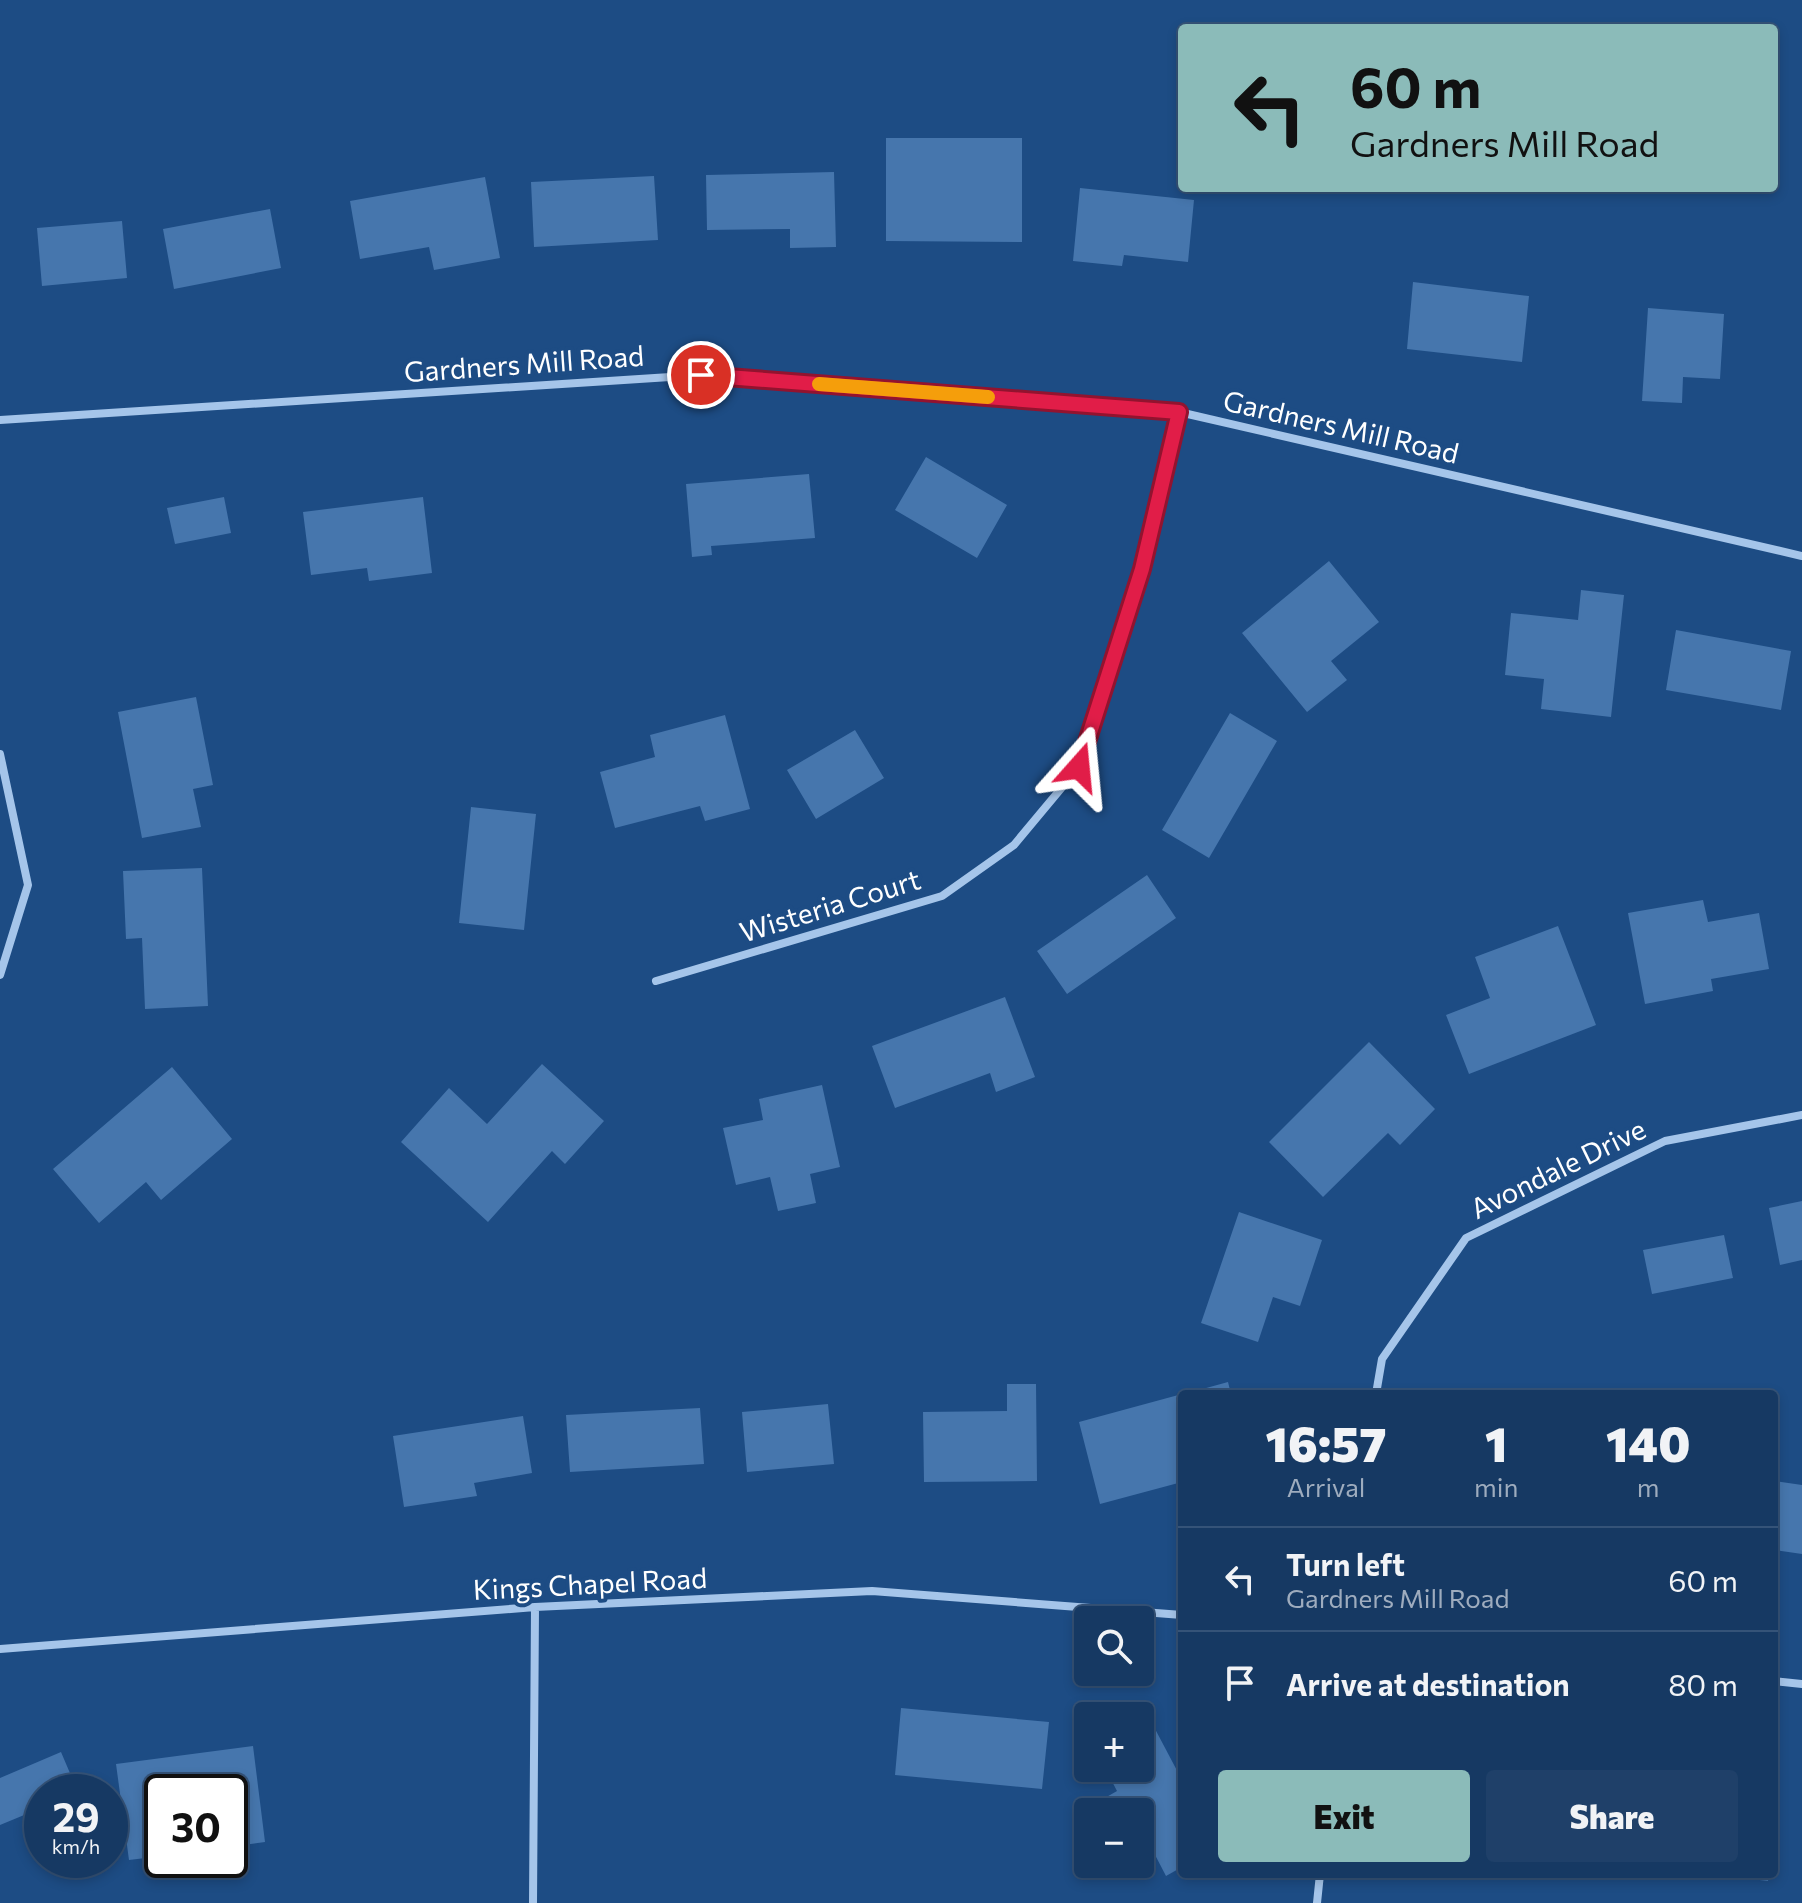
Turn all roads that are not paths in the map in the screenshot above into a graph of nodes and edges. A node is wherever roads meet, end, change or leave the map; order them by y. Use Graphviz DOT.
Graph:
graph roads {
  1 [pos="1179,412"];
  2 [pos="0,420"];
  3 [pos="1802,556"];
  4 [pos="0,754"];
  5 [pos="0,975"];
  6 [pos="656,981"];
  7 [pos="1802,1115"];
  8 [pos="1377,1390"];
  9 [pos="535,1607"];
  10 [pos="1178,1615"];
  11 [pos="0,1649"];
  12 [pos="1778,1681"];
  13 [pos="1802,1684"];
  14 [pos="1320,1878"];
  15 [pos="533,1903"];
  16 [pos="1317,1903"];
  1 -- 2 [label="street, Gardners Mill Road"];
  1 -- 3 [label="street, Gardners Mill Road"];
  1 -- 6 [label="street, Wisteria Court"];
  4 -- 5 [label="street"];
  7 -- 8 [label="street, Avondale Drive"];
  9 -- 10 [label="street, Kings Chapel Road"];
  9 -- 11 [label="street, Kings Chapel Road"];
  9 -- 15 [label="street"];
  12 -- 13 [label="street"];
  14 -- 16 [label="street"];
}
